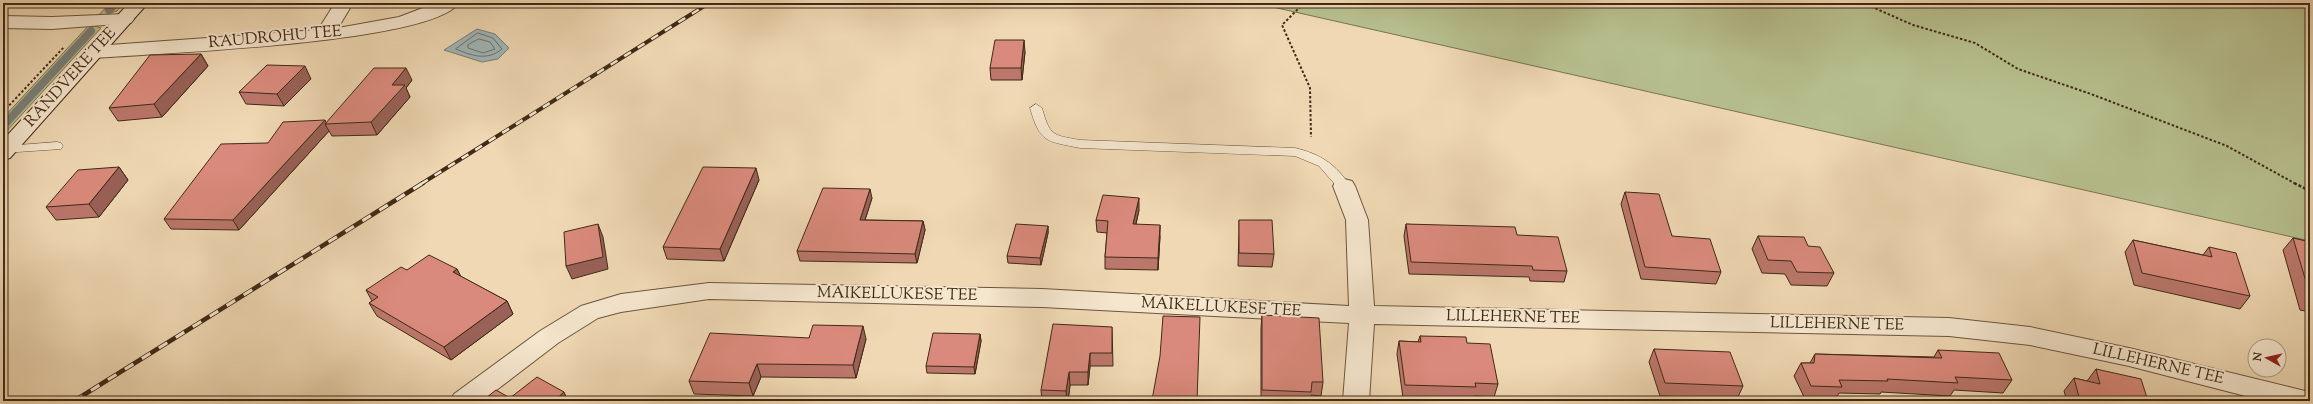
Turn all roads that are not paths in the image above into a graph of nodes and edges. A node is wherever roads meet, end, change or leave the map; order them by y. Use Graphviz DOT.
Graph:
graph roads {
  1 [pos="139,3"];
  2 [pos="344,3"];
  3 [pos="450,3"];
  4 [pos="125,19"];
  5 [pos="3,22"];
  6 [pos="325,34"];
  7 [pos="95,52"];
  8 [pos="1036,108"];
  9 [pos="57,146"];
  10 [pos="4,151"];
  11 [pos="1344,186"];
  12 [pos="1362,315"];
  13 [pos="463,401"];
  14 [pos="1356,401"];
  15 [pos="2305,401"];
  1 -- 4 [label="street, RANDVERE TEE"];
  2 -- 6 [label="street"];
  3 -- 6 [label="street, RAUDROHU TEE"];
  4 -- 5 [label="street"];
  4 -- 7 [label="street, RANDVERE TEE"];
  6 -- 7 [label="street, RAUDROHU TEE"];
  7 -- 10 [label="street, RANDVERE TEE"];
  8 -- 11 [label="lane"];
  9 -- 10 [label="lane"];
  11 -- 12 [label="street"];
  12 -- 13 [label="street, MAIKELLUKESE TEE"];
  12 -- 14 [label="street"];
  12 -- 15 [label="street, LILLEHERNE TEE"];
}
